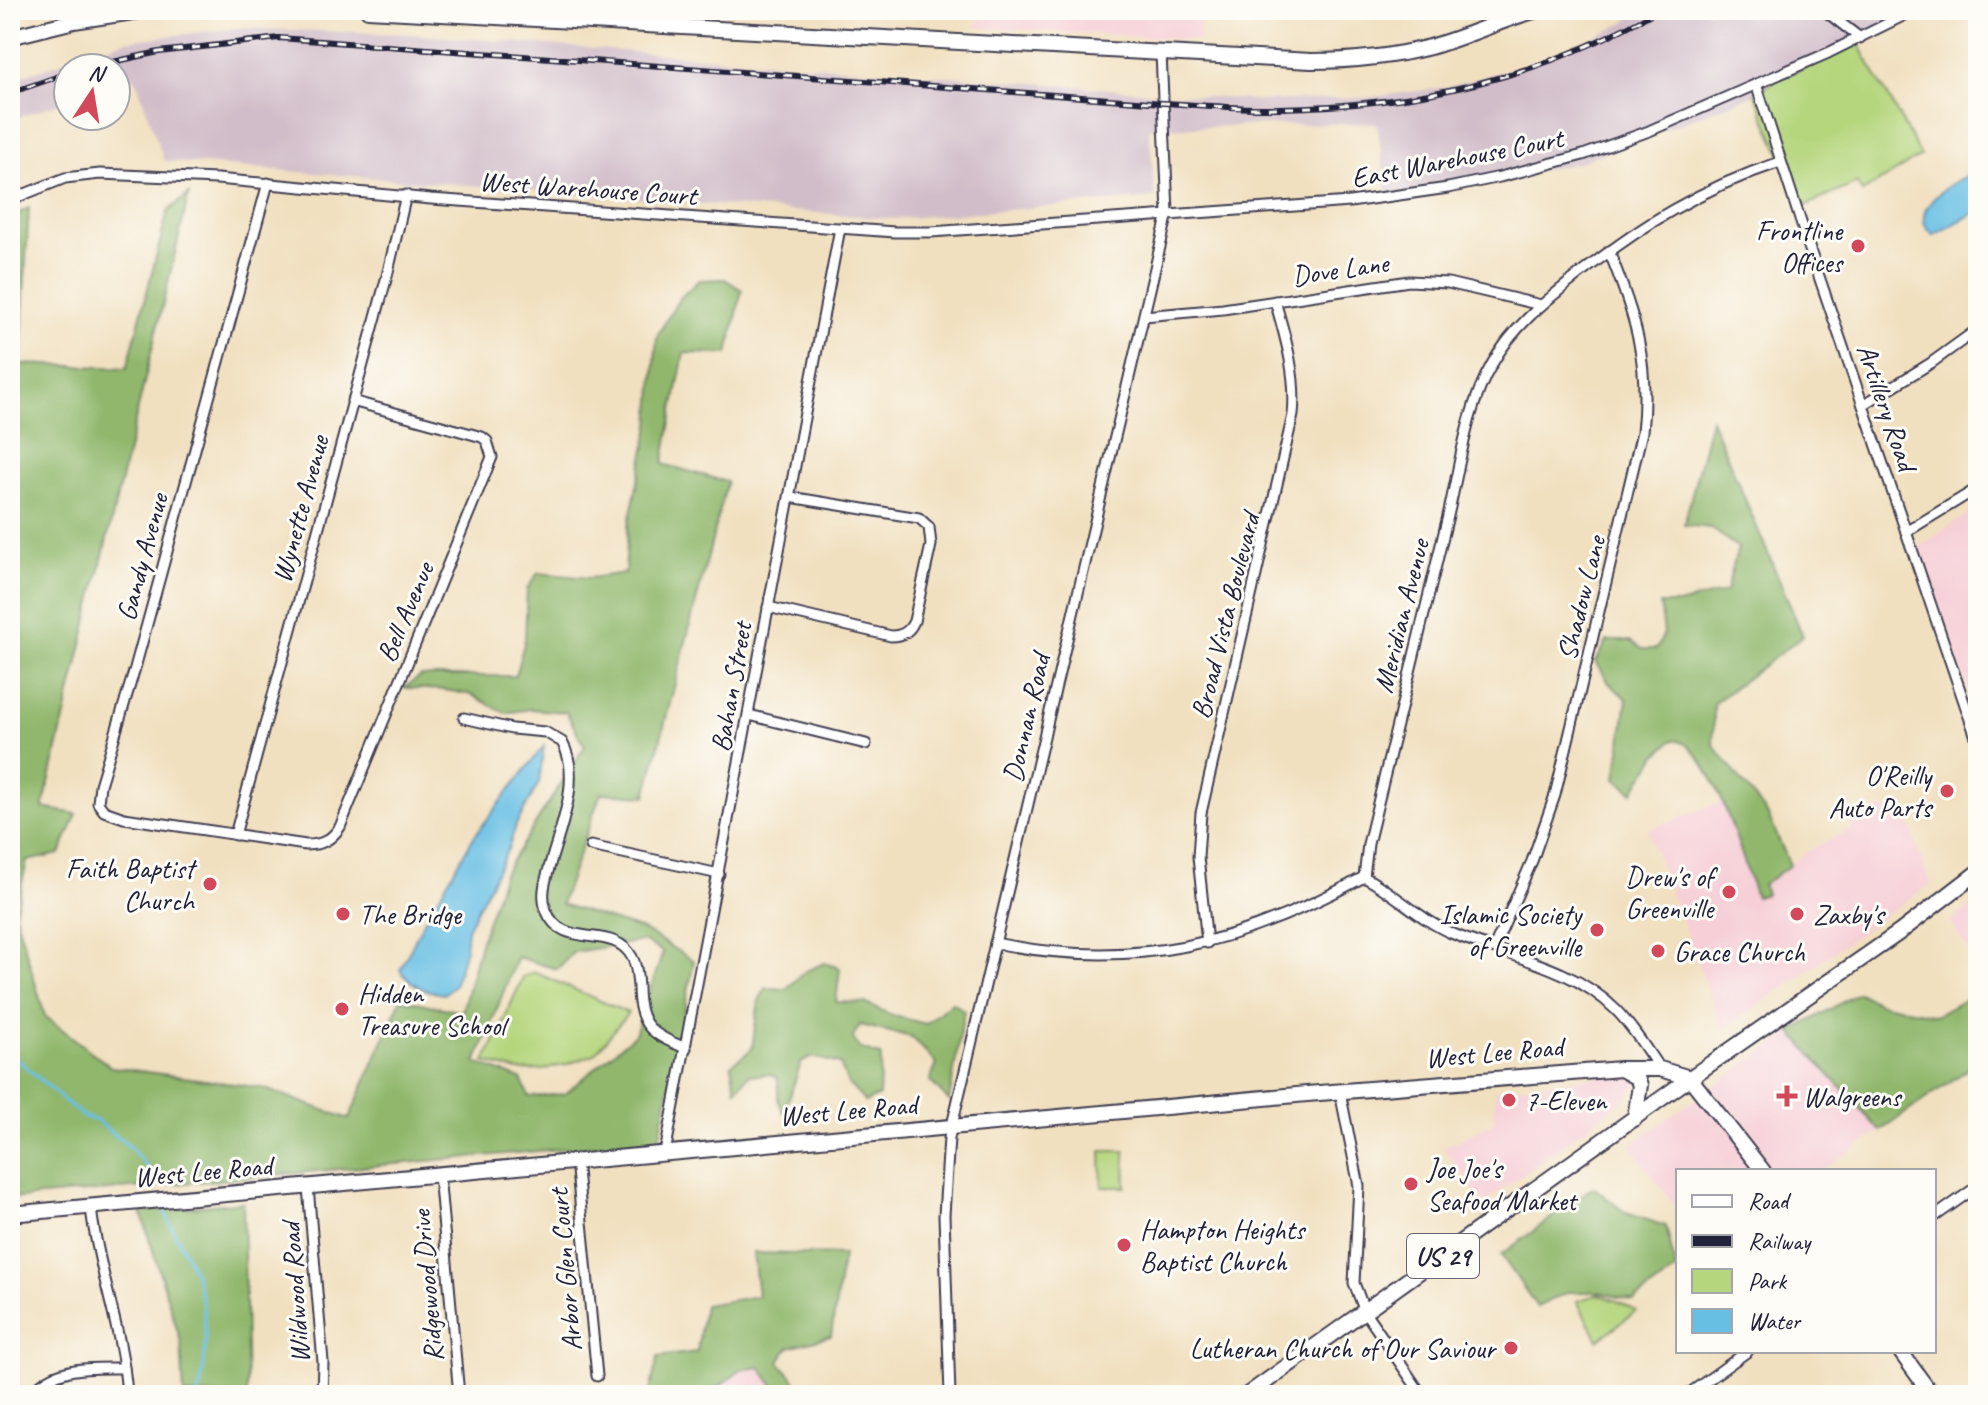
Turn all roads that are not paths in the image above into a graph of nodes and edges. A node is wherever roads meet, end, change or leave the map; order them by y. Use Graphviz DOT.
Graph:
graph roads {
  1 [pos="146,10"];
  2 [pos="368,10"];
  3 [pos="1537,10"];
  4 [pos="1824,10"];
  5 [pos="1915,10"];
  6 [pos="1514,14"];
  7 [pos="639,17"];
  8 [pos="10,37"];
  9 [pos="1860,38"];
  10 [pos="1161,53"];
  11 [pos="1756,84"];
  12 [pos="1780,162"];
  13 [pos="268,183"];
  14 [pos="406,195"];
  15 [pos="10,200"];
  16 [pos="1168,213"];
  17 [pos="840,228"];
  18 [pos="1609,251"];
  19 [pos="1275,301"];
  20 [pos="1541,305"];
  21 [pos="1144,316"];
  22 [pos="1978,329"];
  23 [pos="352,401"];
  24 [pos="1863,405"];
  25 [pos="1978,488"];
  26 [pos="790,497"];
  27 [pos="1906,532"];
  28 [pos="768,607"];
  29 [pos="749,715"];
  30 [pos="464,718"];
  31 [pos="1978,743"];
  32 [pos="866,744"];
  33 [pos="235,835"];
  34 [pos="591,846"];
  35 [pos="1978,872"];
  36 [pos="719,874"];
  37 [pos="1364,877"];
  38 [pos="995,943"];
  39 [pos="1207,943"];
  40 [pos="1494,948"];
  41 [pos="686,1048"];
  42 [pos="1621,1069"];
  43 [pos="1660,1069"];
  44 [pos="1690,1078"];
  45 [pos="1340,1092"];
  46 [pos="1635,1118"];
  47 [pos="952,1127"];
  48 [pos="665,1153"];
  49 [pos="576,1160"];
  50 [pos="1761,1169"];
  51 [pos="439,1174"];
  52 [pos="1978,1186"];
  53 [pos="308,1187"];
  54 [pos="91,1208"];
  55 [pos="10,1214"];
  56 [pos="1936,1216"];
  57 [pos="1363,1307"];
  58 [pos="1745,1353"];
  59 [pos="1901,1353"];
  60 [pos="124,1368"];
  61 [pos="597,1376"];
  62 [pos="30,1395"];
  63 [pos="127,1395"];
  64 [pos="322,1395"];
  65 [pos="459,1395"];
  66 [pos="950,1395"];
  67 [pos="1247,1395"];
  68 [pos="1422,1395"];
  69 [pos="1687,1395"];
  70 [pos="1932,1395"];
  1 -- 8 [label="street"];
  2 -- 7 [label="street"];
  3 -- 6 [label="street"];
  4 -- 9 [label="street"];
  5 -- 9 [label="street, East Warehouse Court"];
  6 -- 10 [label="street"];
  7 -- 10 [label="street"];
  9 -- 11 [label="street, East Warehouse Court"];
  10 -- 16 [label="street, Donnan Road"];
  11 -- 12 [label="street, Artillery Road"];
  11 -- 16 [label="street, East Warehouse Court"];
  12 -- 18 [label="street, Meridian Avenue"];
  12 -- 24 [label="street, Artillery Road"];
  13 -- 14 [label="street, West Warehouse Court"];
  13 -- 15 [label="street, West Warehouse Court"];
  13 -- 33 [label="street, Gandy Avenue"];
  14 -- 17 [label="street, West Warehouse Court"];
  14 -- 23 [label="street, Wynette Avenue"];
  16 -- 17 [label="street, West Warehouse Court"];
  16 -- 21 [label="street, Donnan Road"];
  17 -- 26 [label="street, Bahan Street"];
  18 -- 20 [label="street, Meridian Avenue"];
  18 -- 40 [label="street, Shadow Lane"];
  19 -- 20 [label="street, Dove Lane"];
  19 -- 21 [label="street, Dove Lane"];
  19 -- 39 [label="street, Broad Vista Boulevard"];
  20 -- 37 [label="street, Meridian Avenue"];
  21 -- 38 [label="street, Donnan Road"];
  22 -- 24 [label="street"];
  23 -- 33 [label="street, Wynette Avenue"];
  23 -- 33 [label="street, Bell Avenue"];
  24 -- 27 [label="street, Artillery Road"];
  25 -- 27 [label="street"];
  26 -- 28 [label="street, Bahan Street"];
  26 -- 28 [label="street"];
  27 -- 31 [label="street, Artillery Road"];
  28 -- 29 [label="street, Bahan Street"];
  29 -- 32 [label="street"];
  29 -- 36 [label="street, Bahan Street"];
  30 -- 41 [label="street"];
  34 -- 36 [label="street"];
  35 -- 44 [label="street, US 29"];
  36 -- 41 [label="street, Bahan Street"];
  37 -- 39 [label="street"];
  37 -- 40 [label="street"];
  38 -- 39 [label="street"];
  38 -- 47 [label="street, Donnan Road"];
  40 -- 43 [label="street"];
  41 -- 48 [label="street, Bahan Street"];
  42 -- 43 [label="street, West Lee Road"];
  42 -- 45 [label="street, West Lee Road"];
  42 -- 46 [label="street"];
  43 -- 44 [label="street, West Lee Road"];
  44 -- 46 [label="street, US 29"];
  44 -- 50 [label="street"];
  45 -- 47 [label="street, West Lee Road"];
  45 -- 57 [label="street"];
  46 -- 57 [label="street, US 29"];
  47 -- 48 [label="street, West Lee Road"];
  47 -- 66 [label="street, Donnan Road"];
  48 -- 49 [label="street, West Lee Road"];
  49 -- 51 [label="street, West Lee Road"];
  49 -- 61 [label="street, Arbor Glen Court"];
  51 -- 53 [label="street, West Lee Road"];
  51 -- 65 [label="street, Ridgewood Drive"];
  52 -- 56 [label="street"];
  53 -- 54 [label="street, West Lee Road"];
  53 -- 64 [label="street, Wildwood Road"];
  54 -- 55 [label="street, West Lee Road"];
  54 -- 60 [label="street"];
  57 -- 67 [label="street, US 29"];
  57 -- 68 [label="street"];
  58 -- 69 [label="street"];
  59 -- 70 [label="street"];
  60 -- 62 [label="street"];
  60 -- 63 [label="street"];
}
